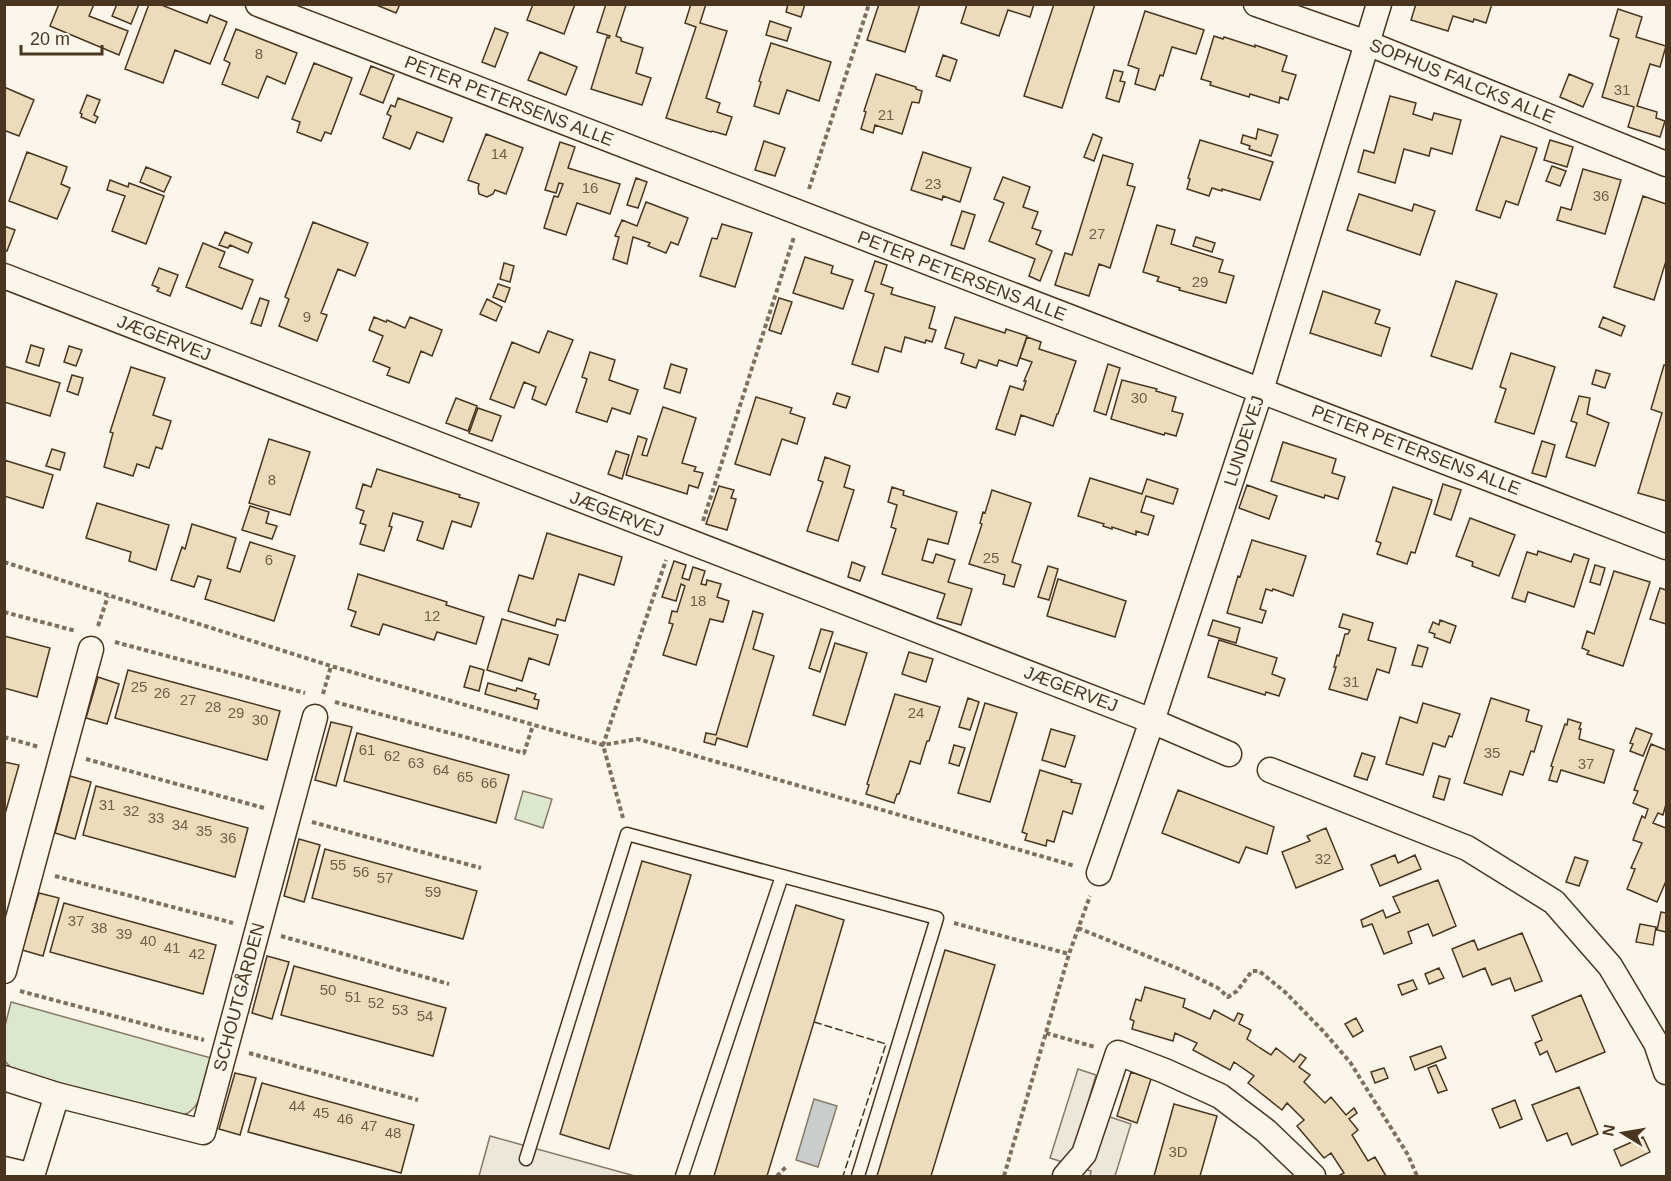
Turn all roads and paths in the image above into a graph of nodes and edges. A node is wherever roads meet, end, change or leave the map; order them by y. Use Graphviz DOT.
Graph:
graph roads {
  1 [pos="258,4"];
  2 [pos="869,4"];
  3 [pos="1256,4"];
  4 [pos="1379,4"];
  5 [pos="1367,43"];
  6 [pos="1666,164"];
  7 [pos="801,214"];
  8 [pos="4,276"];
  9 [pos="1261,390"];
  10 [pos="685,540"];
  11 [pos="1666,547"];
  12 [pos="4,562"];
  13 [pos="108,596"];
  14 [pos="4,612"];
  15 [pos="93,643"];
  16 [pos="333,701"];
  17 [pos="313,706"];
  18 [pos="1152,721"];
  19 [pos="533,725"];
  20 [pos="4,737"];
  21 [pos="603,745"];
  22 [pos="63,753"];
  23 [pos="1229,754"];
  24 [pos="1270,770"];
  25 [pos="289,815"];
  26 [pos="627,834"];
  27 [pos="481,868"];
  28 [pos="32,870"];
  29 [pos="1099,873"];
  30 [pos="782,876"];
  31 [pos="937,918"];
  32 [pos="1078,928"];
  33 [pos="258,930"];
  34 [pos="1069,954"];
  35 [pos="4,971"];
  36 [pos="449,984"];
  37 [pos="1046,1033"];
  38 [pos="1118,1053"];
  39 [pos="1666,1072"];
  40 [pos="4,1078"];
  41 [pos="57,1095"];
  42 [pos="526,1159"];
  43 [pos="786,1167"];
  44 [pos="4,1172"];
  45 [pos="21,1176"];
  46 [pos="32,1176"];
  47 [pos="682,1176"];
  48 [pos="777,1176"];
  49 [pos="858,1176"];
  50 [pos="1004,1176"];
  51 [pos="1065,1176"];
  52 [pos="1313,1176"];
  53 [pos="1417,1176"];
  1 -- 7 [label="street, PETER PETERSENS ALLE"];
  2 -- 7 [label="path"];
  3 -- 5 [label="street, SOPHUS FALCKS ALLE"];
  4 -- 5 [label="street, LUNDEVEJ"];
  5 -- 6 [label="street, SOPHUS FALCKS ALLE"];
  5 -- 9 [label="street, LUNDEVEJ"];
  7 -- 9 [label="street, PETER PETERSENS ALLE"];
  7 -- 10 [label="path"];
  8 -- 10 [label="street, JÆGERVEJ"];
  9 -- 11 [label="street, PETER PETERSENS ALLE"];
  9 -- 18 [label="street, LUNDEVEJ"];
  10 -- 18 [label="street, JÆGERVEJ"];
  10 -- 21 [label="path"];
  12 -- 13 [label="path"];
  13 -- 15 [label="path"];
  13 -- 19 [label="path"];
  14 -- 15 [label="path"];
  15 -- 17 [label="path"];
  15 -- 22 [label="street"];
  16 -- 19 [label="path"];
  17 -- 25 [label="street, SCHOUTGÅRDEN"];
  18 -- 23 [label="street, JÆGERVEJ"];
  18 -- 29 [label="street, LUNDEVEJ"];
  19 -- 21 [label="path"];
  20 -- 22 [label="path"];
  21 -- 26 [label="path"];
  21 -- 29 [label="path"];
  22 -- 25 [label="path"];
  22 -- 28 [label="street"];
  24 -- 39 [label="street"];
  25 -- 27 [label="path"];
  25 -- 33 [label="street, SCHOUTGÅRDEN"];
  26 -- 30 [label="lane"];
  26 -- 42 [label="lane"];
  28 -- 33 [label="path"];
  28 -- 35 [label="street"];
  29 -- 32 [label="path"];
  30 -- 31 [label="lane"];
  30 -- 47 [label="lane"];
  31 -- 34 [label="path"];
  31 -- 49 [label="lane"];
  32 -- 34 [label="path"];
  32 -- 53 [label="path"];
  33 -- 36 [label="path"];
  33 -- 41 [label="street, SCHOUTGÅRDEN"];
  34 -- 37 [label="path"];
  37 -- 38 [label="path"];
  37 -- 50 [label="path"];
  38 -- 51 [label="street"];
  38 -- 52 [label="street"];
  40 -- 41 [label="street, SCHOUTGÅRDEN"];
  41 -- 46 [label="street"];
  43 -- 48 [label="path"];
  44 -- 45 [label="street"];
}
